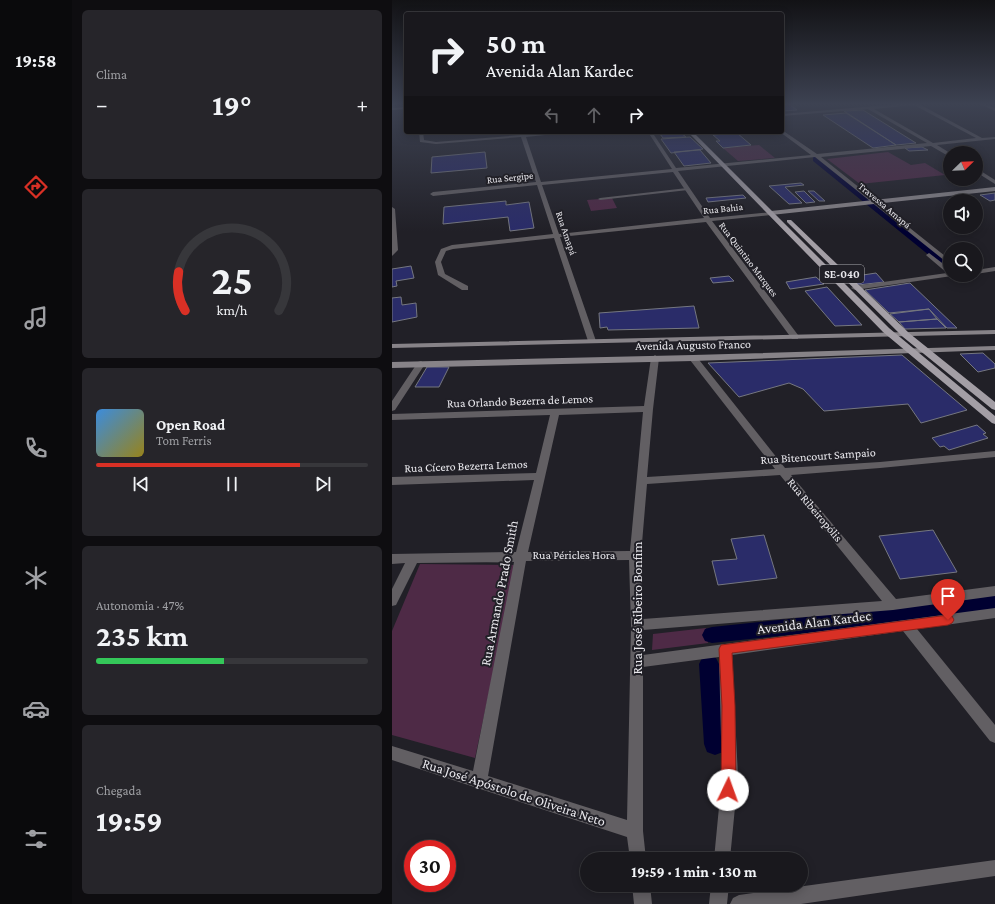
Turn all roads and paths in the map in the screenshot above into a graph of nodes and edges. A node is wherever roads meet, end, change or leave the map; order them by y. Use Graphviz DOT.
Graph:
graph roads {
  1 [pos="527,146"];
  2 [pos="659,146"];
  3 [pos="707,146"];
  4 [pos="802,146"];
  5 [pos="908,146"];
  6 [pos="813,155"];
  7 [pos="726,162"];
  8 [pos="732,164"];
  9 [pos="674,170"];
  10 [pos="740,172"];
  11 [pos="983,174"];
  12 [pos="995,182"];
  13 [pos="539,183"];
  14 [pos="687,189"];
  15 [pos="995,189"];
  16 [pos="433,194"];
  17 [pos="600,198"];
  18 [pos="875,202"];
  19 [pos="867,203"];
  20 [pos="772,204"];
  21 [pos="392,209"];
  22 [pos="780,212"];
  23 [pos="771,213"];
  24 [pos="708,220"];
  25 [pos="393,228"];
  26 [pos="557,235"];
  27 [pos="392,254"];
  28 [pos="943,257"];
  29 [pos="943,268"];
  30 [pos="995,269"];
  31 [pos="983,271"];
  32 [pos="943,275"];
  33 [pos="465,288"];
  34 [pos="855,288"];
  35 [pos="995,332"];
  36 [pos="906,335"];
  37 [pos="892,336"];
  38 [pos="795,337"];
  39 [pos="592,341"];
  40 [pos="392,346"];
  41 [pos="995,348"];
  42 [pos="909,350"];
  43 [pos="923,350"];
  44 [pos="656,358"];
  45 [pos="693,358"];
  46 [pos="421,364"];
  47 [pos="392,365"];
  48 [pos="995,407"];
  49 [pos="392,408"];
  50 [pos="648,409"];
  51 [pos="555,413"];
  52 [pos="392,417"];
  53 [pos="995,421"];
  54 [pos="995,454"];
  55 [pos="783,472"];
  56 [pos="540,476"];
  57 [pos="392,481"];
  58 [pos="643,481"];
  59 [pos="635,555"];
  60 [pos="521,556"];
  61 [pos="413,559"];
  62 [pos="392,560"];
  63 [pos="995,591"];
  64 [pos="392,601"];
  65 [pos="893,605"];
  66 [pos="995,613"];
  67 [pos="637,625"];
  68 [pos="907,626"];
  69 [pos="725,649"];
  70 [pos="637,662"];
  71 [pos="995,736"];
  72 [pos="392,753"];
  73 [pos="479,781"];
  74 [pos="635,831"];
  75 [pos="637,852"];
  76 [pos="723,852"];
  77 [pos="995,868"];
  78 [pos="642,892"];
  79 [pos="719,892"];
  80 [pos="643,904"];
  81 [pos="718,904"];
  82 [pos="739,904"];
  1 -- 13 [label="street, Rua Amapá"];
  2 -- 9 [label="street, Rua Quintino Marques"];
  3 -- 7 [label="main road, SE-040"];
  4 -- 6 [label="street, Travessa Amapá"];
  5 -- 6 [label="street, Rua Sergipe"];
  6 -- 8 [label="street, Rua Sergipe"];
  6 -- 18 [label="street, Travessa Amapá"];
  6 -- 19 [label="street, Travessa Amapá"];
  7 -- 8 [label="street, Rua Sergipe"];
  7 -- 9 [label="street, Rua Sergipe"];
  7 -- 23 [label="main road, SE-040"];
  8 -- 10 [label="main road"];
  9 -- 13 [label="street, Rua Sergipe"];
  9 -- 14 [label="street, Rua Quintino Marques"];
  11 -- 12 [label="street"];
  13 -- 16 [label="street, Rua Sergipe"];
  13 -- 26 [label="street, Rua Amapá"];
  14 -- 17 [label="lane"];
  14 -- 24 [label="street, Rua Quintino Marques"];
  15 -- 18 [label="main road, Rua Bahia"];
  18 -- 19 [label="main road, Rua Bahia"];
  18 -- 28 [label="street, Travessa Amapá"];
  19 -- 22 [label="main road, Rua Bahia"];
  19 -- 29 [label="street, Travessa Amapá"];
  20 -- 22 [label="main road, SE-040"];
  21 -- 25 [label="street"];
  22 -- 23 [label="main road, Rua Bahia"];
  22 -- 34 [label="main road, SE-040"];
  23 -- 24 [label="street, Rua Bahia"];
  23 -- 37 [label="main road, SE-040"];
  24 -- 26 [label="street, Rua Bahia"];
  24 -- 38 [label="street, Rua Quintino Marques"];
  25 -- 27 [label="street"];
  26 -- 33 [label="street, Rua Bahia"];
  26 -- 39 [label="street, Rua Amapá"];
  30 -- 31 [label="street"];
  32 -- 34 [label="street"];
  34 -- 36 [label="main road, SE-040"];
  35 -- 36 [label="main road, Avenida Augusto Franco"];
  36 -- 37 [label="main road, Avenida Augusto Franco"];
  36 -- 43 [label="main road, SE-040"];
  37 -- 38 [label="main road, Avenida Augusto Franco"];
  37 -- 42 [label="main road, SE-040"];
  38 -- 39 [label="main road, Avenida Augusto Franco"];
  39 -- 40 [label="main road, Avenida Augusto Franco"];
  41 -- 43 [label="main road, Avenida Augusto Franco"];
  42 -- 43 [label="main road, Avenida Augusto Franco"];
  42 -- 45 [label="main road, Avenida Augusto Franco"];
  42 -- 53 [label="main road, SE-040"];
  43 -- 48 [label="main road, SE-040"];
  44 -- 45 [label="main road, Avenida Augusto Franco"];
  44 -- 46 [label="main road, Avenida Augusto Franco"];
  44 -- 50 [label="street, Rua José Ribeiro Bonfim"];
  45 -- 55 [label="street, Rua Ribeiropólis"];
  46 -- 47 [label="main road, Avenida Augusto Franco"];
  46 -- 49 [label="street"];
  50 -- 51 [label="street, Rua Orlando Bezerra de Lemos"];
  50 -- 58 [label="street, Rua José Ribeiro Bonfim"];
  51 -- 52 [label="street, Rua Orlando Bezerra de Lemos"];
  51 -- 56 [label="street, Rua Armando Prado Smith"];
  54 -- 55 [label="street, Rua Bitencourt Sampaio"];
  55 -- 58 [label="street, Rua Bitencourt Sampaio"];
  55 -- 65 [label="street, Rua Ribeiropólis"];
  56 -- 57 [label="street, Rua Cícero Bezerra Lemos"];
  56 -- 60 [label="street, Rua Armando Prado Smith"];
  58 -- 59 [label="street, Rua José Ribeiro Bonfim"];
  59 -- 60 [label="street, Rua Péricles Hora"];
  59 -- 67 [label="street, Rua José Ribeiro Bonfim"];
  60 -- 61 [label="street, Rua Péricles Hora"];
  60 -- 73 [label="street, Rua Armando Prado Smith"];
  61 -- 62 [label="street, Rua Péricles Hora"];
  61 -- 64 [label="street"];
  63 -- 65 [label="street, Avenida Alan Kardec"];
  65 -- 67 [label="street, Avenida Alan Kardec"];
  66 -- 68 [label="street, Avenida Alan Kardec"];
  67 -- 70 [label="street, Rua José Ribeiro Bonfim"];
  68 -- 69 [label="street, Avenida Alan Kardec"];
  68 -- 71 [label="street"];
  69 -- 70 [label="street, Avenida Alan Kardec"];
  69 -- 76 [label="street"];
  70 -- 74 [label="street, Rua José Ribeiro Bonfim"];
  72 -- 73 [label="street, Rua José Apóstolo de Oliveira Neto"];
  73 -- 74 [label="street, Rua José Apóstolo de Oliveira Neto"];
  74 -- 75 [label="street, Rua José Ribeiro Bonfim"];
  77 -- 82 [label="street"];
  78 -- 80 [label="street"];
  79 -- 81 [label="street"];
}
